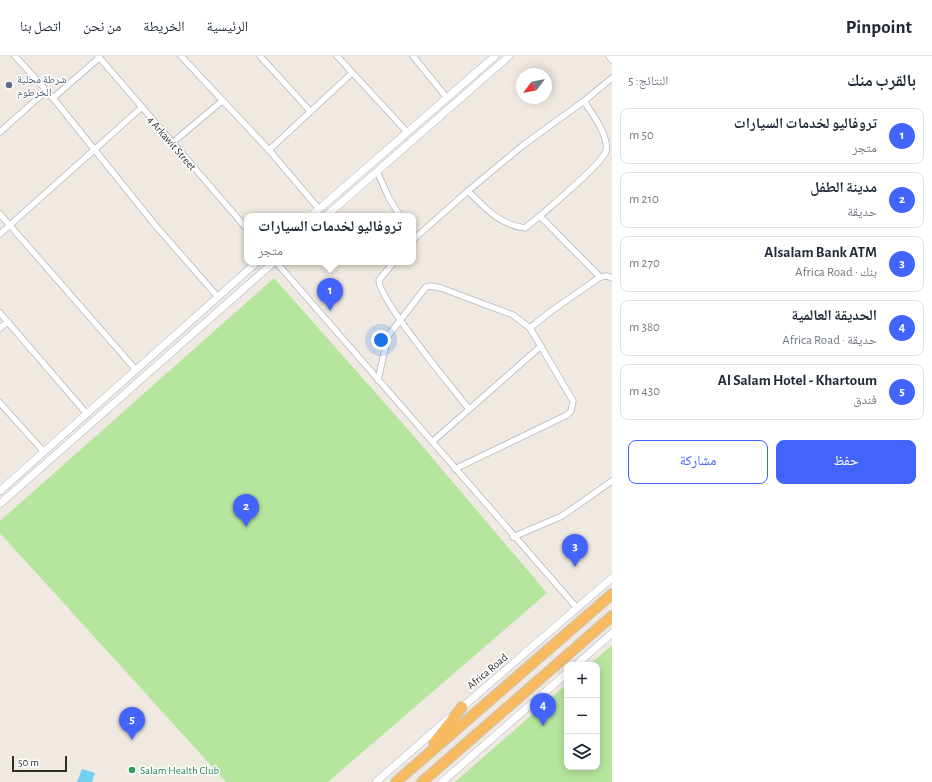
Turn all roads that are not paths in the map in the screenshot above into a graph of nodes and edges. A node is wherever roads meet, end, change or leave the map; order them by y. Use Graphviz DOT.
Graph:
graph roads {
  1 [pos="15,56"];
  2 [pos="181,56"];
  3 [pos="260,56"];
  4 [pos="337,56"];
  5 [pos="413,56"];
  6 [pos="508,56"];
  7 [pos="609,56"];
  8 [pos="98,57"];
  9 [pos="493,57"];
  10 [pos="612,60"];
  11 [pos="352,73"];
  12 [pos="612,78"];
  13 [pos="46,91"];
  14 [pos="53,98"];
  15 [pos="447,98"];
  16 [pos="222,101"];
  17 [pos="584,101"];
  18 [pos="142,108"];
  19 [pos="310,111"];
  20 [pos="0,132"];
  21 [pos="407,132"];
  22 [pos="172,143"];
  23 [pos="94,149"];
  24 [pos="269,150"];
  25 [pos="377,171"];
  26 [pos="468,191"];
  27 [pos="319,208"];
  28 [pos="314,213"];
  29 [pos="329,213"];
  30 [pos="398,213"];
  31 [pos="0,214"];
  32 [pos="540,216"];
  33 [pos="10,225"];
  34 [pos="244,226"];
  35 [pos="0,234"];
  36 [pos="416,236"];
  37 [pos="254,265"];
  38 [pos="272,265"];
  39 [pos="278,265"];
  40 [pos="392,265"];
  41 [pos="600,276"];
  42 [pos="612,278"];
  43 [pos="218,297"];
  44 [pos="0,313"];
  45 [pos="400,320"];
  46 [pos="8,322"];
  47 [pos="0,328"];
  48 [pos="530,328"];
  49 [pos="541,346"];
  50 [pos="136,370"];
  51 [pos="378,380"];
  52 [pos="0,403"];
  53 [pos="468,408"];
  54 [pos="87,414"];
  55 [pos="432,442"];
  56 [pos="44,452"];
  57 [pos="455,469"];
  58 [pos="612,481"];
  59 [pos="0,491"];
  60 [pos="0,504"];
  61 [pos="513,537"];
  62 [pos="612,578"];
  63 [pos="612,594"];
  64 [pos="577,608"];
  65 [pos="612,616"];
  66 [pos="612,633"];
  67 [pos="579,662"];
  68 [pos="564,676"];
  69 [pos="462,707"];
  70 [pos="418,763"];
  71 [pos="376,782"];
  72 [pos="396,782"];
  73 [pos="422,782"];
  74 [pos="442,782"];
  1 -- 13 [label="street"];
  2 -- 16 [label="street"];
  3 -- 19 [label="street"];
  4 -- 11 [label="street"];
  5 -- 15 [label="street"];
  6 -- 25 [label="street"];
  7 -- 10 [label="street"];
  8 -- 14 [label="street"];
  8 -- 18 [label="street, 4 Arkawit Street"];
  9 -- 15 [label="street"];
  11 -- 19 [label="street"];
  11 -- 21 [label="street"];
  12 -- 17 [label="street"];
  13 -- 14 [label="street"];
  13 -- 20 [label="street"];
  14 -- 23 [label="street"];
  15 -- 21 [label="street"];
  16 -- 22 [label="street"];
  16 -- 24 [label="street"];
  17 -- 26 [label="street"];
  17 -- 32 [label="street"];
  18 -- 22 [label="street, 4 Arkawit Street"];
  18 -- 23 [label="street"];
  19 -- 24 [label="street"];
  21 -- 27 [label="street"];
  22 -- 34 [label="street, 4 Arkawit Street"];
  23 -- 33 [label="street"];
  23 -- 43 [label="street"];
  24 -- 27 [label="street"];
  25 -- 29 [label="street"];
  25 -- 30 [label="street"];
  26 -- 32 [label="street"];
  26 -- 36 [label="street"];
  27 -- 28 [label="street"];
  31 -- 33 [label="street"];
  32 -- 41 [label="street"];
  33 -- 35 [label="street"];
  33 -- 50 [label="street"];
  37 -- 43 [label="street"];
  38 -- 60 [label="street"];
  39 -- 51 [label="street"];
  40 -- 45 [label="street"];
  41 -- 42 [label="street"];
  41 -- 48 [label="street"];
  43 -- 50 [label="street"];
  44 -- 46 [label="street"];
  45 -- 48 [label="street"];
  45 -- 51 [label="street"];
  45 -- 53 [label="street"];
  46 -- 47 [label="street"];
  46 -- 54 [label="street"];
  48 -- 49 [label="street"];
  49 -- 53 [label="street"];
  49 -- 57 [label="street"];
  50 -- 54 [label="street"];
  51 -- 55 [label="street"];
  52 -- 56 [label="street"];
  53 -- 55 [label="street"];
  54 -- 56 [label="street"];
  55 -- 57 [label="street"];
  56 -- 59 [label="street"];
  57 -- 61 [label="street"];
  58 -- 61 [label="street"];
  61 -- 64 [label="street"];
  62 -- 64 [label="street, Africa Road"];
  63 -- 70 [label="highway"];
  64 -- 69 [label="street, Africa Road"];
  65 -- 73 [label="highway"];
  66 -- 67 [label="street"];
  68 -- 74 [label="street"];
  69 -- 70 [label="highway"];
  69 -- 71 [label="street, Africa Road"];
  70 -- 72 [label="highway"];
}
